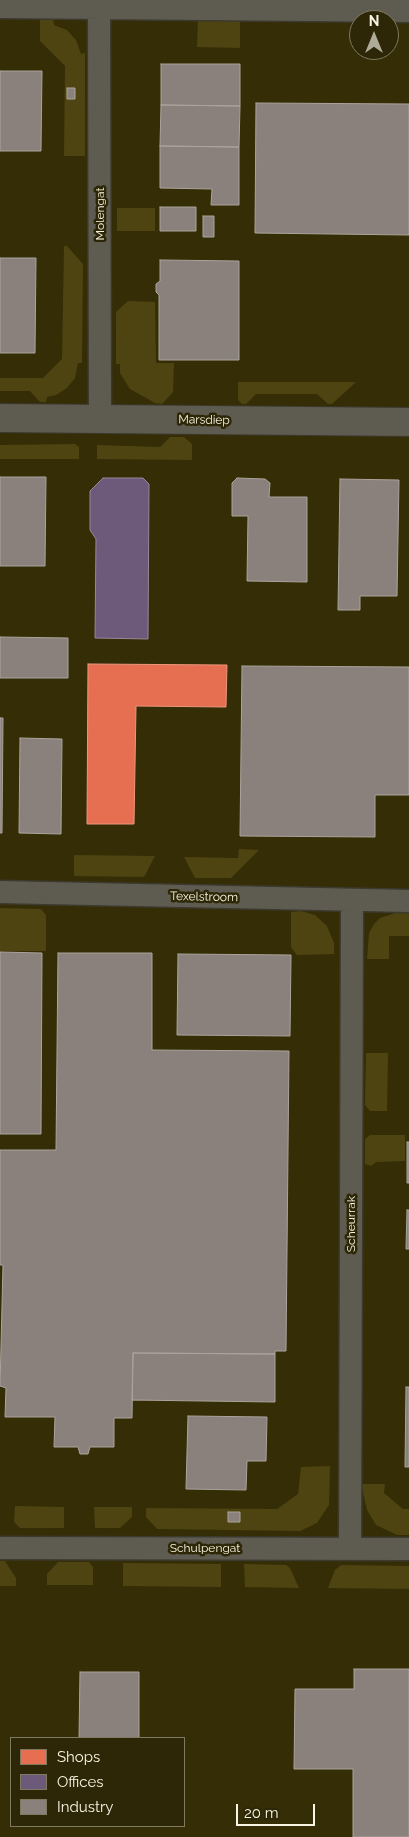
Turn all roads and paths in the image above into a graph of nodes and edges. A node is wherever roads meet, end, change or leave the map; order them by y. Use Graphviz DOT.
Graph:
graph roads {
  1 [pos="0,7"];
  2 [pos="100,8"];
  3 [pos="409,10"];
  4 [pos="0,418"];
  5 [pos="100,419"];
  6 [pos="409,422"];
  7 [pos="0,892"];
  8 [pos="352,900"];
  9 [pos="409,901"];
  10 [pos="0,1548"];
  11 [pos="350,1548"];
  12 [pos="409,1549"];
  1 -- 2 [label="street"];
  2 -- 3 [label="street"];
  2 -- 5 [label="street, Molengat"];
  4 -- 5 [label="street, Marsdiep"];
  5 -- 6 [label="street, Marsdiep"];
  7 -- 8 [label="street, Texelstroom"];
  8 -- 9 [label="street, Texelstroom"];
  8 -- 11 [label="street, Scheurrak"];
  10 -- 11 [label="street, Schulpengat"];
  11 -- 12 [label="street, Schulpengat"];
}
